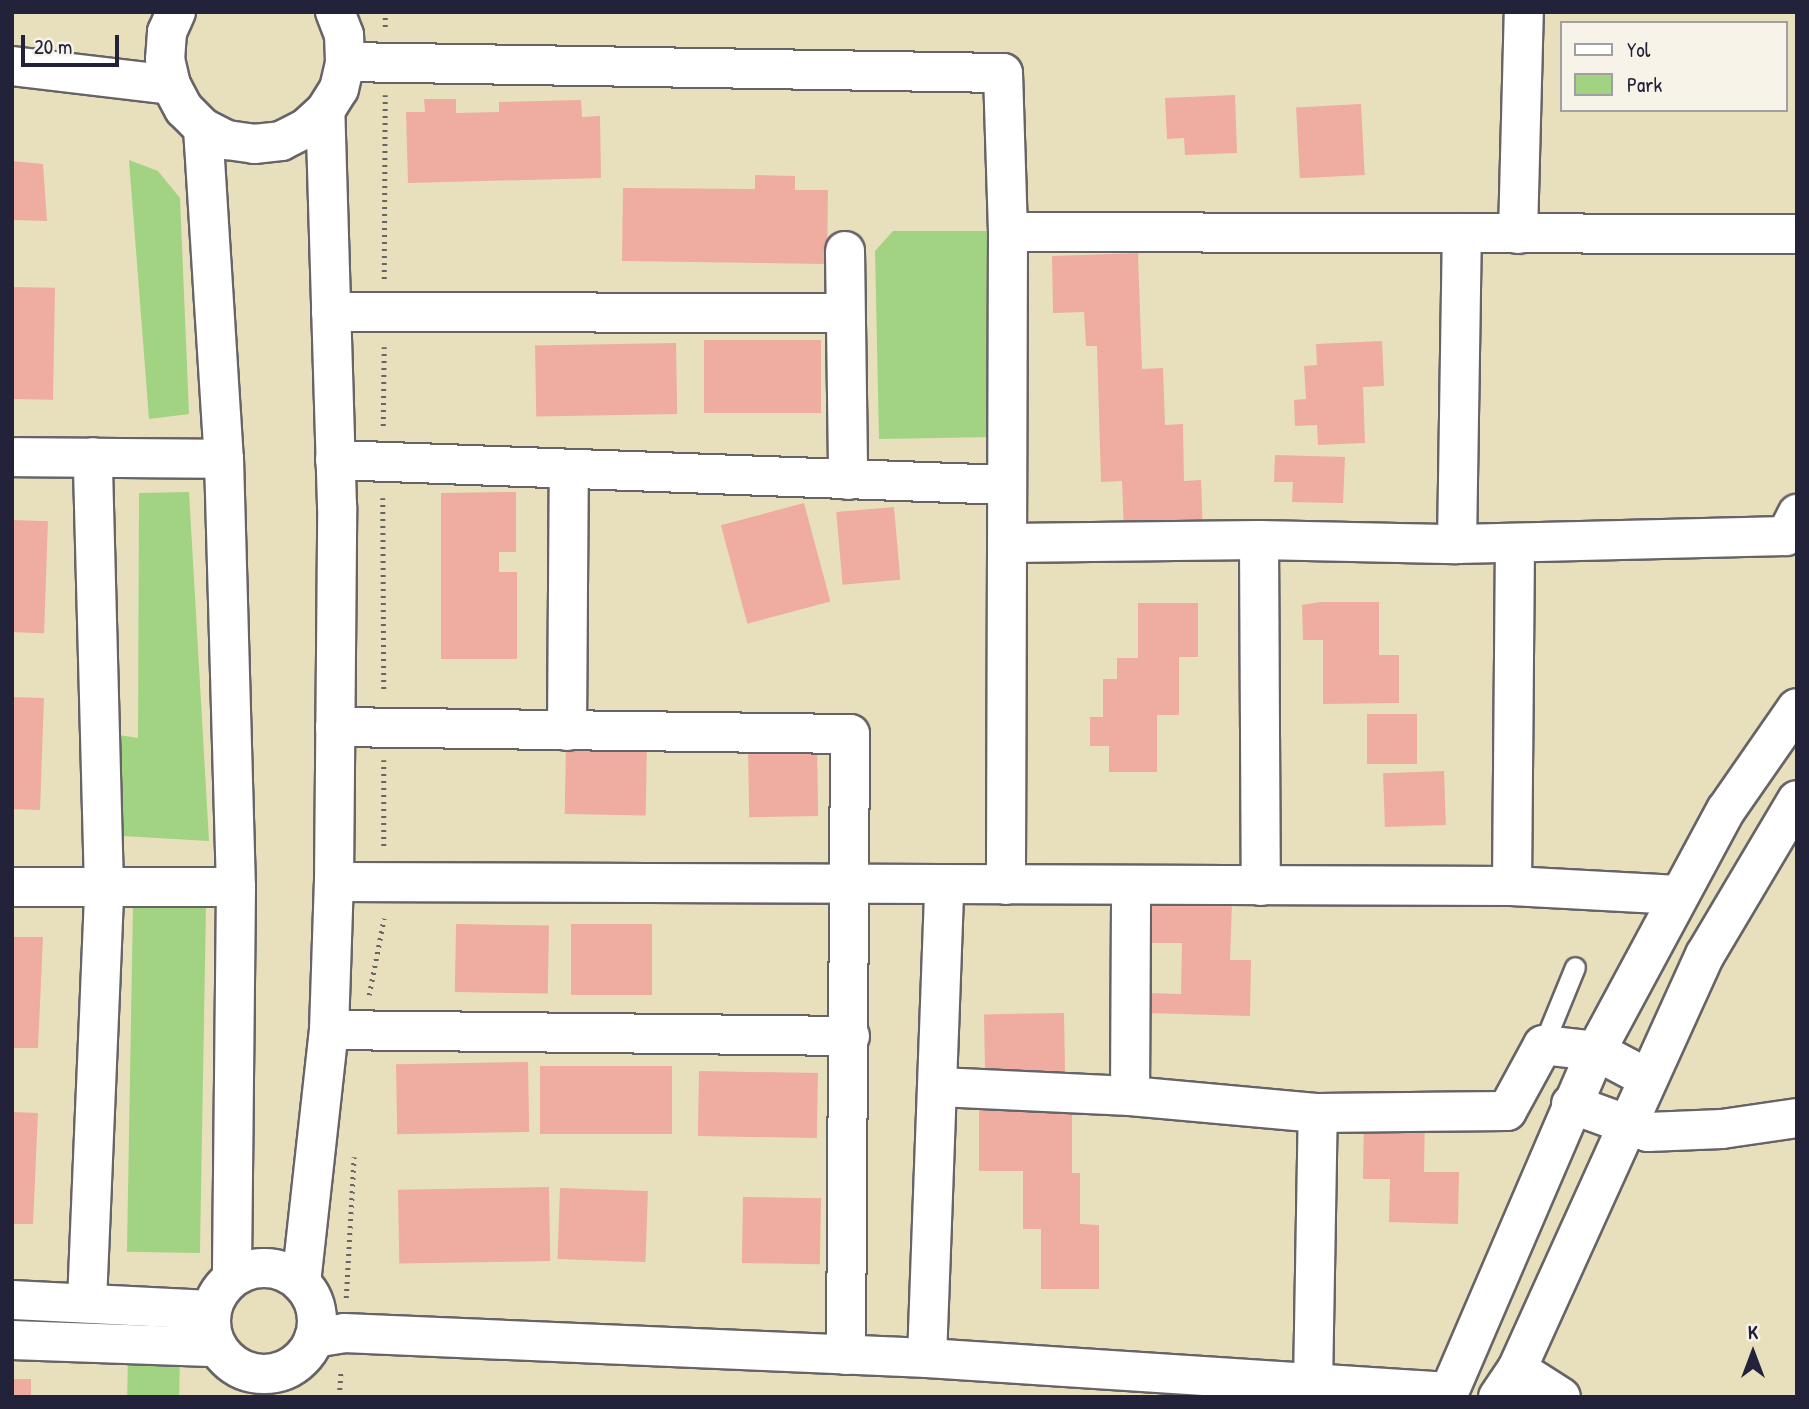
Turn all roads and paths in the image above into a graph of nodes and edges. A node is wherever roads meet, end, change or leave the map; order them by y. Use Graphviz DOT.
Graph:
graph roads {
  1 [pos="176,12"];
  2 [pos="335,12"];
  3 [pos="1524,12"];
  4 [pos="345,62"];
  5 [pos="12,66"];
  6 [pos="171,85"];
  7 [pos="325,111"];
  8 [pos="203,128"];
  9 [pos="1008,232"];
  10 [pos="1462,233"];
  11 [pos="1518,234"];
  12 [pos="1797,234"];
  13 [pos="845,251"];
  14 [pos="331,312"];
  15 [pos="845,313"];
  16 [pos="12,457"];
  17 [pos="93,457"];
  18 [pos="224,459"];
  19 [pos="335,460"];
  20 [pos="569,469"];
  21 [pos="848,480"];
  22 [pos="1006,485"];
  23 [pos="1797,514"];
  24 [pos="1259,540"];
  25 [pos="1008,543"];
  26 [pos="1515,543"];
  27 [pos="1457,544"];
  28 [pos="1797,708"];
  29 [pos="335,727"];
  30 [pos="567,731"];
  31 [pos="1794,812"];
  32 [pos="334,882"];
  33 [pos="849,885"];
  34 [pos="1006,885"];
  35 [pos="944,886"];
  36 [pos="1131,886"];
  37 [pos="1261,886"];
  38 [pos="1512,886"];
  39 [pos="12,887"];
  40 [pos="236,887"];
  41 [pos="104,888"];
  42 [pos="1678,895"];
  43 [pos="1575,967"];
  44 [pos="329,1030"];
  45 [pos="850,1036"];
  46 [pos="1543,1045"];
  47 [pos="1595,1051"];
  48 [pos="1647,1078"];
  49 [pos="939,1087"];
  50 [pos="1130,1096"];
  51 [pos="1572,1104"];
  52 [pos="1318,1112"];
  53 [pos="1797,1118"];
  54 [pos="1626,1126"];
  55 [pos="232,1278"];
  56 [pos="302,1283"];
  57 [pos="12,1300"];
  58 [pos="87,1302"];
  59 [pos="314,1338"];
  60 [pos="12,1340"];
  61 [pos="223,1355"];
  62 [pos="846,1355"];
  63 [pos="927,1359"];
  64 [pos="284,1383"];
  65 [pos="1507,1383"];
  66 [pos="1313,1386"];
  67 [pos="1447,1394"];
  68 [pos="1561,1397"];
  1 -- 6 [label="street"];
  2 -- 4 [label="street"];
  3 -- 11 [label="street"];
  4 -- 7 [label="street"];
  4 -- 9 [label="street"];
  5 -- 6 [label="street"];
  6 -- 8 [label="street"];
  7 -- 8 [label="street"];
  7 -- 14 [label="street"];
  8 -- 18 [label="street"];
  9 -- 10 [label="street"];
  9 -- 22 [label="street"];
  10 -- 11 [label="street"];
  10 -- 27 [label="street"];
  11 -- 12 [label="street"];
  13 -- 15 [label="street"];
  14 -- 15 [label="street"];
  14 -- 19 [label="street"];
  15 -- 21 [label="street"];
  16 -- 17 [label="street"];
  17 -- 18 [label="street"];
  17 -- 41 [label="street"];
  18 -- 40 [label="street"];
  19 -- 20 [label="street"];
  19 -- 29 [label="street"];
  20 -- 21 [label="street"];
  20 -- 30 [label="street"];
  21 -- 22 [label="street"];
  22 -- 25 [label="street"];
  23 -- 26 [label="street"];
  24 -- 25 [label="street"];
  24 -- 27 [label="street"];
  24 -- 37 [label="street"];
  25 -- 34 [label="street"];
  26 -- 27 [label="street"];
  26 -- 38 [label="street"];
  28 -- 42 [label="street"];
  29 -- 30 [label="street"];
  29 -- 32 [label="street"];
  30 -- 33 [label="street"];
  31 -- 48 [label="street"];
  32 -- 33 [label="street"];
  32 -- 44 [label="street"];
  33 -- 35 [label="street"];
  33 -- 45 [label="street"];
  34 -- 35 [label="street"];
  34 -- 36 [label="street"];
  35 -- 49 [label="street"];
  36 -- 37 [label="street"];
  36 -- 50 [label="street"];
  37 -- 38 [label="street"];
  38 -- 42 [label="street"];
  39 -- 41 [label="street"];
  40 -- 41 [label="street"];
  40 -- 55 [label="street"];
  41 -- 58 [label="street"];
  42 -- 47 [label="street"];
  43 -- 46 [label="lane"];
  44 -- 45 [label="street"];
  44 -- 56 [label="street"];
  45 -- 62 [label="street"];
  46 -- 47 [label="street"];
  46 -- 52 [label="street"];
  47 -- 48 [label="street"];
  47 -- 51 [label="street"];
  48 -- 54 [label="street"];
  49 -- 50 [label="street"];
  49 -- 63 [label="street"];
  50 -- 52 [label="street"];
  51 -- 54 [label="street"];
  51 -- 67 [label="street"];
  52 -- 66 [label="street"];
  53 -- 54 [label="street"];
  54 -- 65 [label="street"];
  55 -- 56 [label="street"];
  55 -- 61 [label="street"];
  56 -- 59 [label="street"];
  57 -- 58 [label="street"];
  58 -- 61 [label="street"];
  59 -- 62 [label="street"];
  59 -- 64 [label="street"];
  60 -- 61 [label="street"];
  61 -- 64 [label="street"];
  62 -- 63 [label="street"];
  63 -- 66 [label="street"];
  65 -- 68 [label="street"];
  66 -- 67 [label="street"];
}
